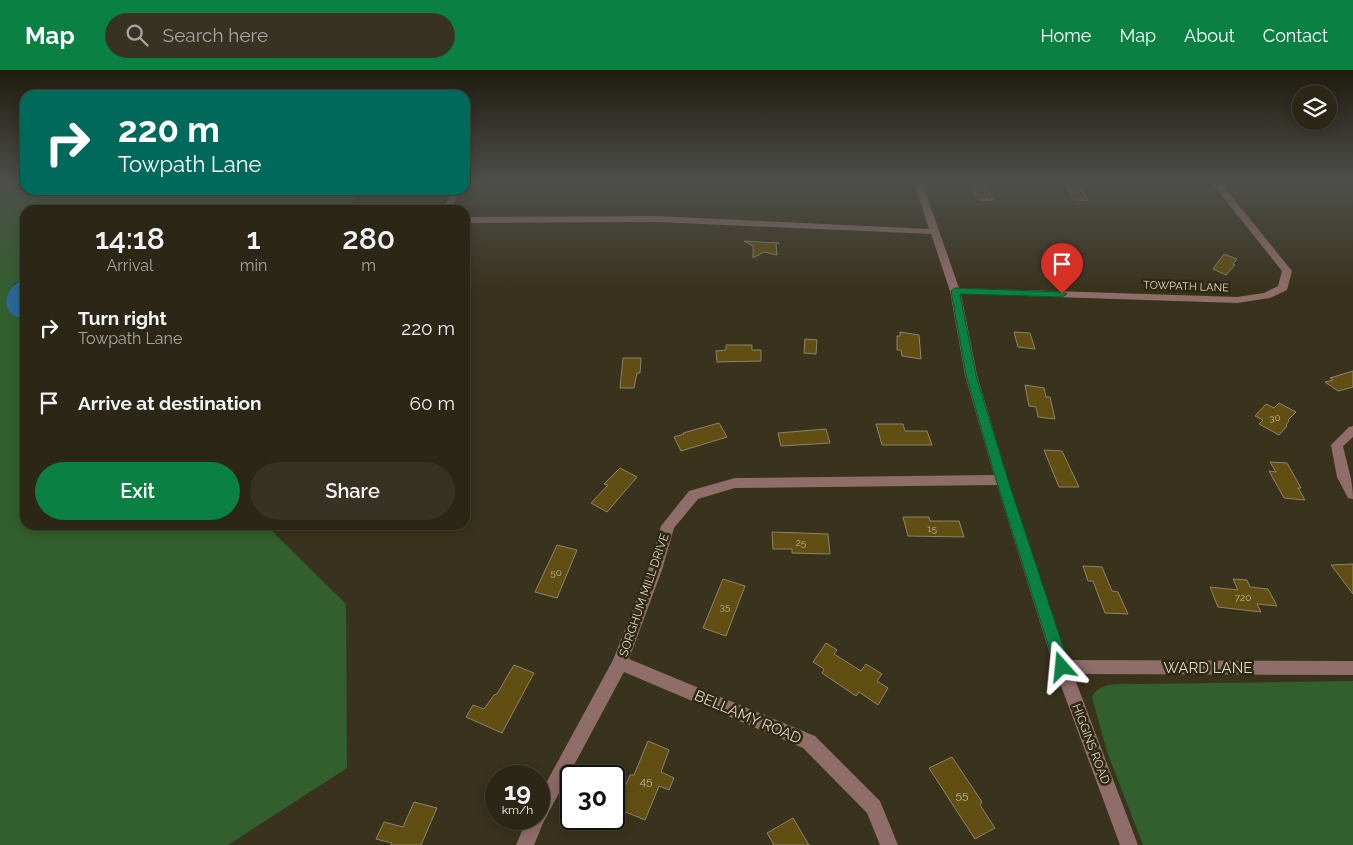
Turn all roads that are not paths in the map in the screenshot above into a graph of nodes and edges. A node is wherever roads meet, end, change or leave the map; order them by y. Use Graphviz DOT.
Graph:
graph roads {
  1 [pos="931,218"];
  2 [pos="1245,218"];
  3 [pos="470,220"];
  4 [pos="936,232"];
  5 [pos="955,291"];
  6 [pos="1353,430"];
  7 [pos="1002,480"];
  8 [pos="1353,494"];
  9 [pos="620,664"];
  10 [pos="1062,667"];
  11 [pos="1353,668"];
  12 [pos="550,794"];
  13 [pos="531,830"];
  14 [pos="525,845"];
  15 [pos="889,845"];
  16 [pos="1129,845"];
  1 -- 4 [label="street, HIGGINS ROAD"];
  2 -- 5 [label="street, TOWPATH LANE"];
  3 -- 4 [label="street"];
  4 -- 5 [label="street, HIGGINS ROAD"];
  5 -- 7 [label="street, HIGGINS ROAD"];
  6 -- 8 [label="street"];
  7 -- 9 [label="street, SORGHUM MILL DRIVE"];
  7 -- 10 [label="street, HIGGINS ROAD"];
  9 -- 12 [label="street, SORGHUM MILL DRIVE"];
  9 -- 15 [label="street, BELLAMY ROAD"];
  10 -- 11 [label="street, WARD LANE"];
  10 -- 16 [label="street, HIGGINS ROAD"];
  13 -- 14 [label="street"];
}
